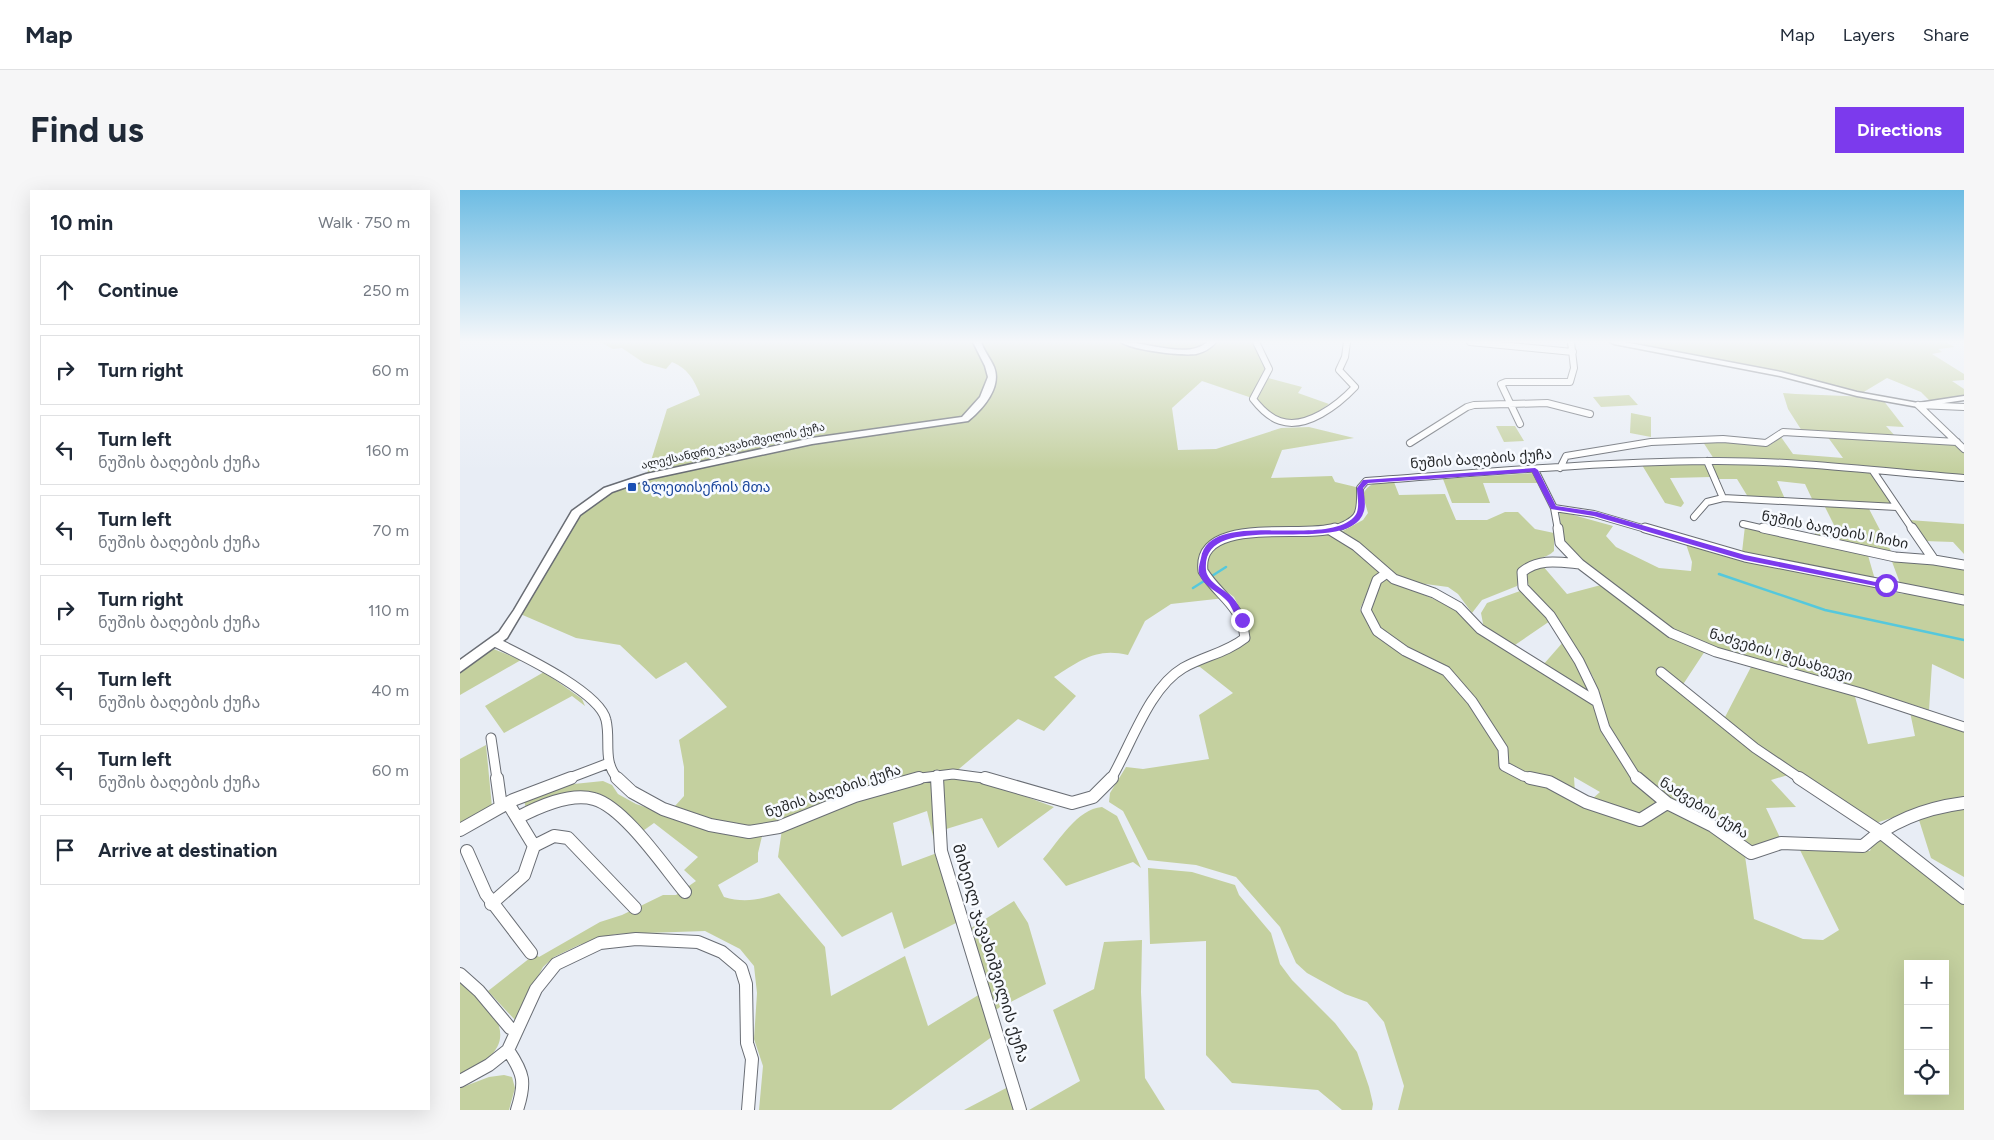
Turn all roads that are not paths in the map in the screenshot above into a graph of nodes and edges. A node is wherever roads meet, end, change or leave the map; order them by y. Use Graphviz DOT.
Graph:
graph roads {
  1 [pos="991,385"];
  2 [pos="1260,385"];
  3 [pos="1353,385"];
  4 [pos="1502,385"];
  5 [pos="1823,385"];
  6 [pos="1964,398"];
  7 [pos="1511,403"];
  8 [pos="1918,405"];
  9 [pos="1964,406"];
  10 [pos="1590,414"];
  11 [pos="1520,424"];
  12 [pos="1956,442"];
  13 [pos="1410,443"];
  14 [pos="1964,450"];
  15 [pos="1708,461"];
  16 [pos="1560,468"];
  17 [pos="1535,470"];
  18 [pos="1873,471"];
  19 [pos="1964,478"];
  20 [pos="1723,498"];
  21 [pos="1897,507"];
  22 [pos="1554,508"];
  23 [pos="1694,517"];
  24 [pos="1743,524"];
  25 [pos="1330,530"];
  26 [pos="1934,560"];
  27 [pos="1580,564"];
  28 [pos="1964,565"];
  29 [pos="1387,573"];
  30 [pos="1964,600"];
  31 [pos="495,642"];
  32 [pos="460,667"];
  33 [pos="1661,672"];
  34 [pos="1597,702"];
  35 [pos="1964,727"];
  36 [pos="492,738"];
  37 [pos="609,763"];
  38 [pos="937,775"];
  39 [pos="1667,802"];
  40 [pos="1964,803"];
  41 [pos="505,805"];
  42 [pos="517,818"];
  43 [pos="460,830"];
  44 [pos="1878,831"];
  45 [pos="534,846"];
  46 [pos="467,851"];
  47 [pos="684,892"];
  48 [pos="1964,898"];
  49 [pos="491,904"];
  50 [pos="634,908"];
  51 [pos="531,953"];
  52 [pos="460,974"];
  53 [pos="517,1030"];
  54 [pos="508,1050"];
  55 [pos="460,1081"];
  56 [pos="517,1110"];
  57 [pos="748,1110"];
  58 [pos="1020,1110"];
  1 -- 31 [label="main road, ალექსანდრე ჯავახიშვილის ქუჩა"];
  2 -- 3 [label="street"];
  4 -- 7 [label="street"];
  5 -- 8 [label="street"];
  6 -- 8 [label="street"];
  7 -- 10 [label="street"];
  7 -- 11 [label="street"];
  7 -- 13 [label="street"];
  8 -- 9 [label="street"];
  8 -- 12 [label="street"];
  12 -- 14 [label="street"];
  12 -- 16 [label="street"];
  15 -- 16 [label="street, ნუშის ბაღების ქუჩა"];
  15 -- 18 [label="street, ნუშის ბაღების ქუჩა"];
  15 -- 20 [label="street"];
  16 -- 17 [label="street, ნუშის ბაღების ქუჩა"];
  17 -- 22 [label="street"];
  17 -- 25 [label="street, ნუშის ბაღების ქუჩა"];
  18 -- 19 [label="street, ნუშის ბაღების ქუჩა"];
  18 -- 21 [label="street, ნუშის ბაღების I ჩიხი"];
  20 -- 21 [label="street"];
  20 -- 23 [label="street"];
  21 -- 26 [label="street, ნუშის ბაღების I ჩიხი"];
  22 -- 27 [label="street"];
  22 -- 30 [label="street"];
  24 -- 26 [label="street, ნუშის ბაღების I ჩიხი"];
  25 -- 29 [label="street"];
  25 -- 38 [label="street, ნუშის ბაღების ქუჩა"];
  26 -- 28 [label="street"];
  27 -- 34 [label="street, ნაძვების ქუჩა"];
  27 -- 35 [label="street, ნაძვების I შესახვევი"];
  29 -- 34 [label="street"];
  29 -- 39 [label="street"];
  31 -- 32 [label="main road, ალექსანდრე ჯავახიშვილის ქუჩა"];
  31 -- 37 [label="street, ნუშის ბაღების ქუჩა"];
  33 -- 44 [label="street"];
  34 -- 39 [label="street, ნაძვების ქუჩა"];
  36 -- 41 [label="street"];
  37 -- 38 [label="street, ნუშის ბაღების ქუჩა"];
  37 -- 41 [label="street"];
  38 -- 58 [label="street, მიხეილ ჯავახიშვილის ქუჩა"];
  39 -- 44 [label="street, ნაძვების ქუჩა"];
  40 -- 44 [label="street, ნაძვების ქუჩა"];
  41 -- 42 [label="street"];
  41 -- 43 [label="street"];
  42 -- 45 [label="street"];
  42 -- 47 [label="street"];
  44 -- 48 [label="street"];
  45 -- 49 [label="street"];
  45 -- 50 [label="street"];
  46 -- 49 [label="street"];
  49 -- 51 [label="street"];
  52 -- 53 [label="street"];
  53 -- 54 [label="street"];
  53 -- 57 [label="street"];
  54 -- 55 [label="street"];
  54 -- 56 [label="street"];
}
